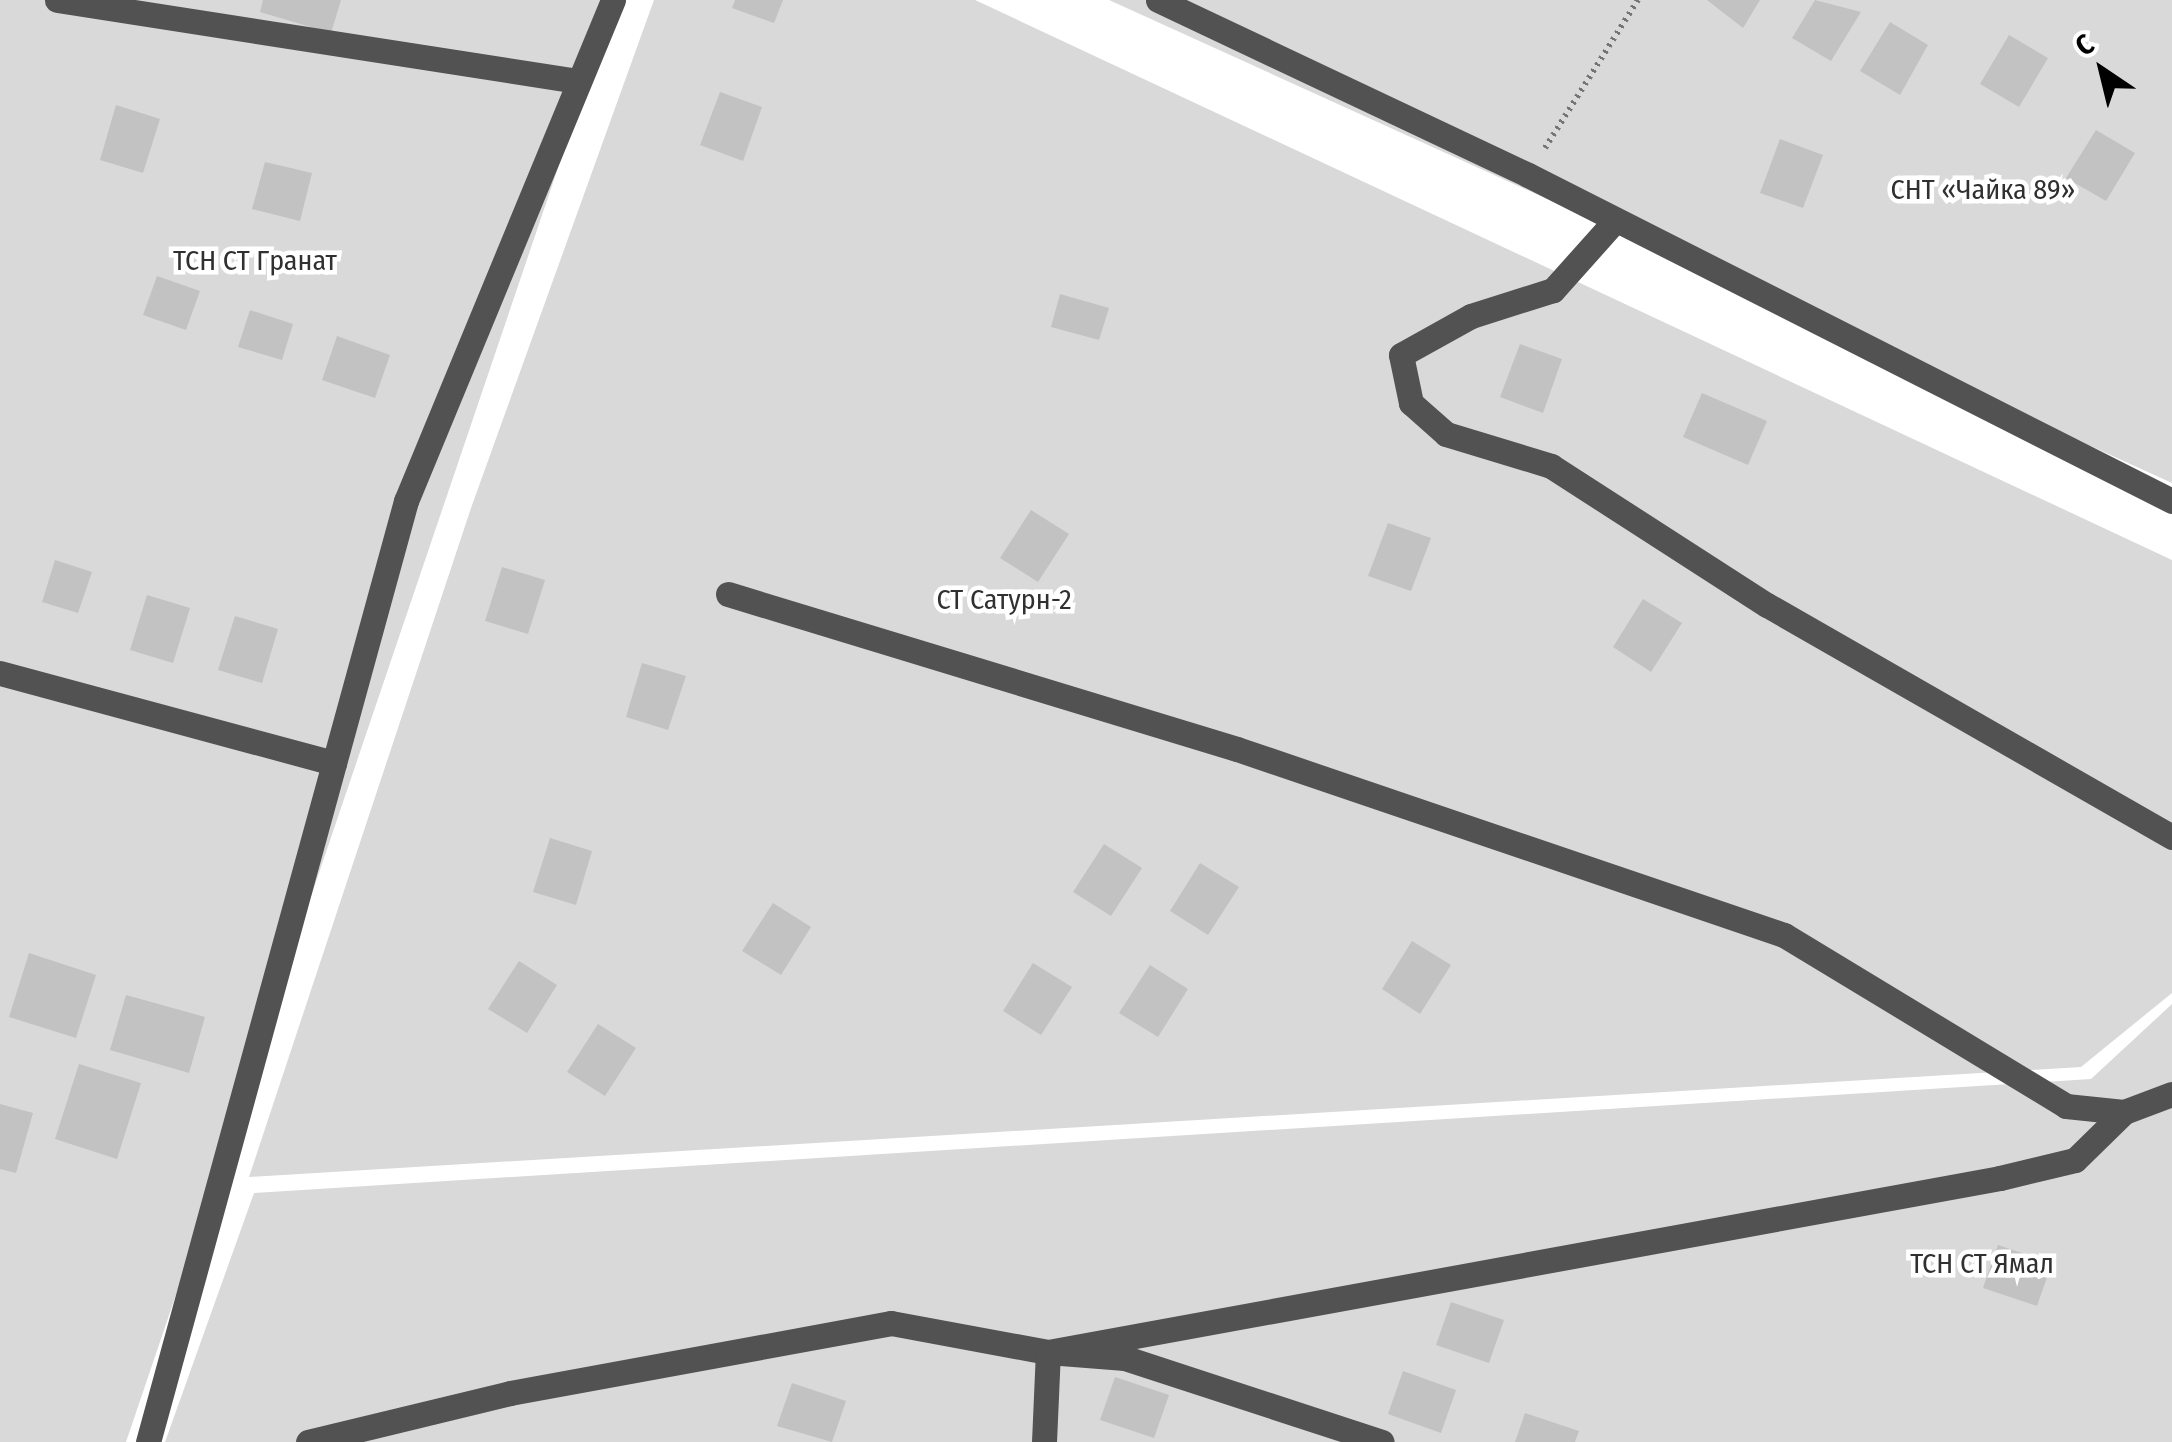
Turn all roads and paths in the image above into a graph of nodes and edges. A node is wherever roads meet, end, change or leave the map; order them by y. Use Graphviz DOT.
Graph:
graph roads {
  1 [pos="56,0"];
  2 [pos="613,0"];
  3 [pos="1158,0"];
  4 [pos="1638,0"];
  5 [pos="576,81"];
  6 [pos="1528,174"];
  7 [pos="1612,224"];
  8 [pos="2172,500"];
  9 [pos="728,594"];
  10 [pos="0,673"];
  11 [pos="334,762"];
  12 [pos="2172,837"];
  13 [pos="2172,1094"];
  14 [pos="2124,1112"];
  15 [pos="1048,1352"];
  16 [pos="148,1442"];
  17 [pos="308,1442"];
  18 [pos="1044,1442"];
  19 [pos="1382,1442"];
  1 -- 5 [label="street"];
  2 -- 5 [label="street"];
  3 -- 6 [label="street"];
  4 -- 6 [label="path"];
  5 -- 11 [label="street"];
  6 -- 7 [label="street"];
  7 -- 8 [label="street"];
  7 -- 12 [label="street"];
  9 -- 14 [label="street"];
  10 -- 11 [label="street"];
  11 -- 16 [label="street"];
  13 -- 14 [label="street"];
  14 -- 15 [label="street"];
  15 -- 17 [label="street"];
  15 -- 18 [label="street"];
  15 -- 19 [label="street"];
}
